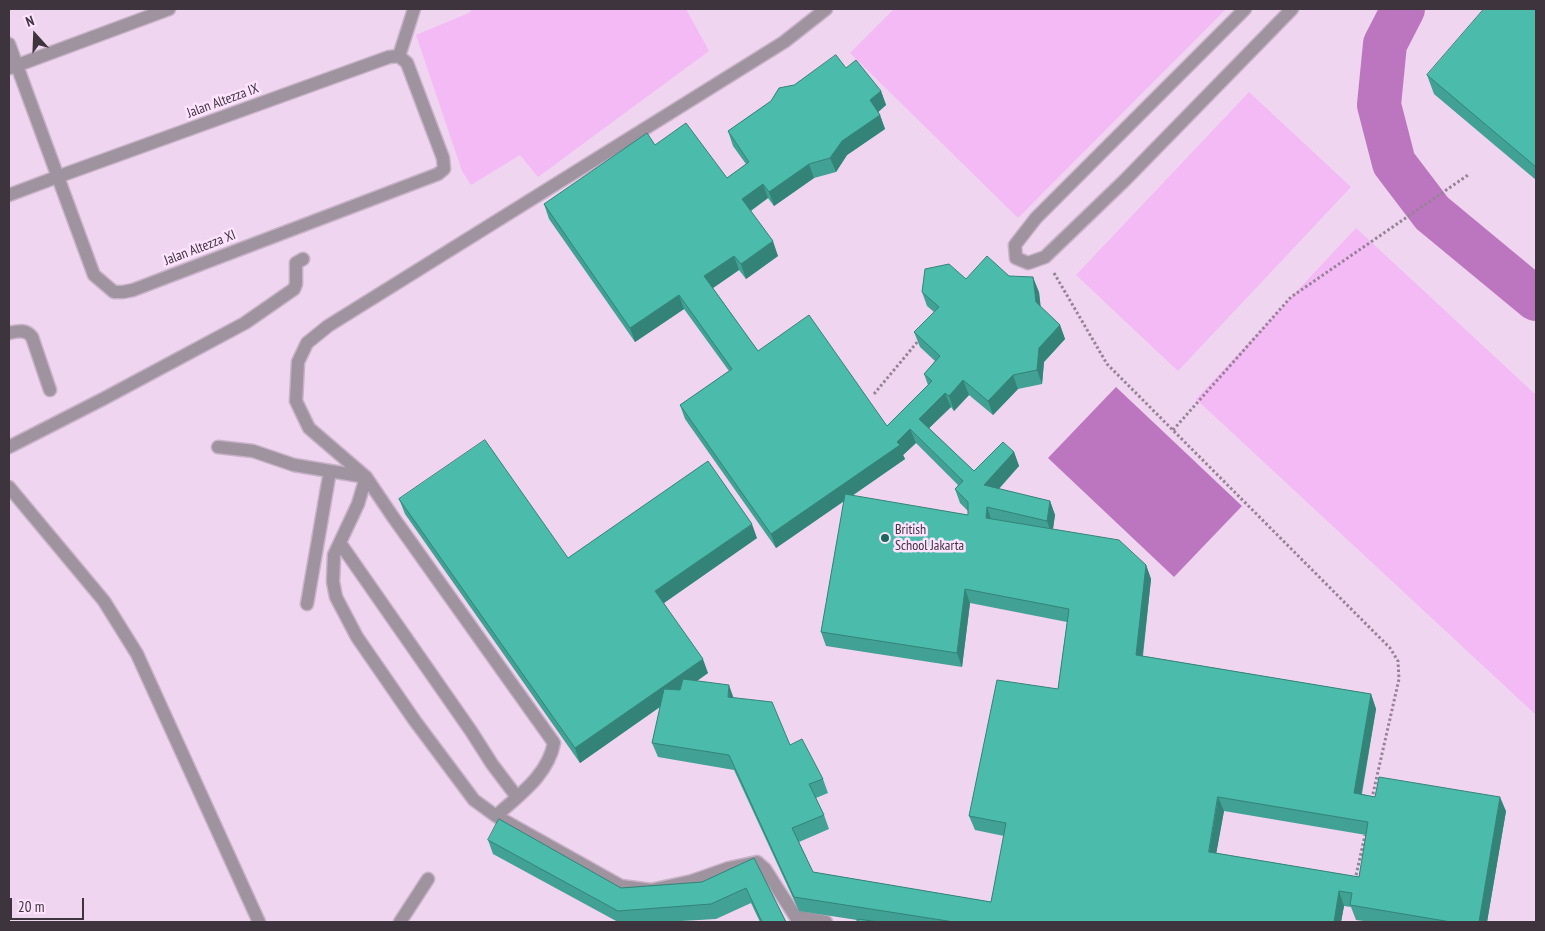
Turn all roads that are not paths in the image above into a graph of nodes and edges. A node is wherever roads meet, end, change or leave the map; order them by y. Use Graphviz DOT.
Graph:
graph roads {
  1 [pos="169,9"];
  2 [pos="414,9"];
  3 [pos="826,9"];
  4 [pos="1244,9"];
  5 [pos="1292,9"];
  6 [pos="9,44"];
  7 [pos="403,60"];
  8 [pos="13,67"];
  9 [pos="57,177"];
  10 [pos="9,195"];
  11 [pos="303,259"];
  12 [pos="9,332"];
  13 [pos="50,390"];
  14 [pos="9,447"];
  15 [pos="218,447"];
  16 [pos="330,471"];
  17 [pos="366,477"];
  18 [pos="9,487"];
  19 [pos="340,543"];
  20 [pos="307,604"];
  21 [pos="517,797"];
  22 [pos="496,816"];
  23 [pos="428,880"];
  24 [pos="797,919"];
  25 [pos="259,922"];
  26 [pos="400,922"];
  27 [pos="826,922"];
  1 -- 8 [label="street"];
  2 -- 7 [label="street"];
  3 -- 17 [label="street"];
  4 -- 5 [label="street"];
  6 -- 8 [label="street, Jalan Altezza XI"];
  7 -- 9 [label="street, Jalan Altezza IX"];
  7 -- 9 [label="street, Jalan Altezza XI"];
  8 -- 9 [label="street, Jalan Altezza XI"];
  9 -- 10 [label="street, Jalan Altezza IX"];
  11 -- 14 [label="street"];
  12 -- 13 [label="street"];
  15 -- 16 [label="street"];
  16 -- 17 [label="street"];
  16 -- 20 [label="street"];
  17 -- 19 [label="street"];
  17 -- 21 [label="street"];
  18 -- 25 [label="street"];
  19 -- 21 [label="street"];
  19 -- 22 [label="street"];
  21 -- 22 [label="street"];
  22 -- 24 [label="street"];
  23 -- 26 [label="street"];
  24 -- 27 [label="street"];
}
